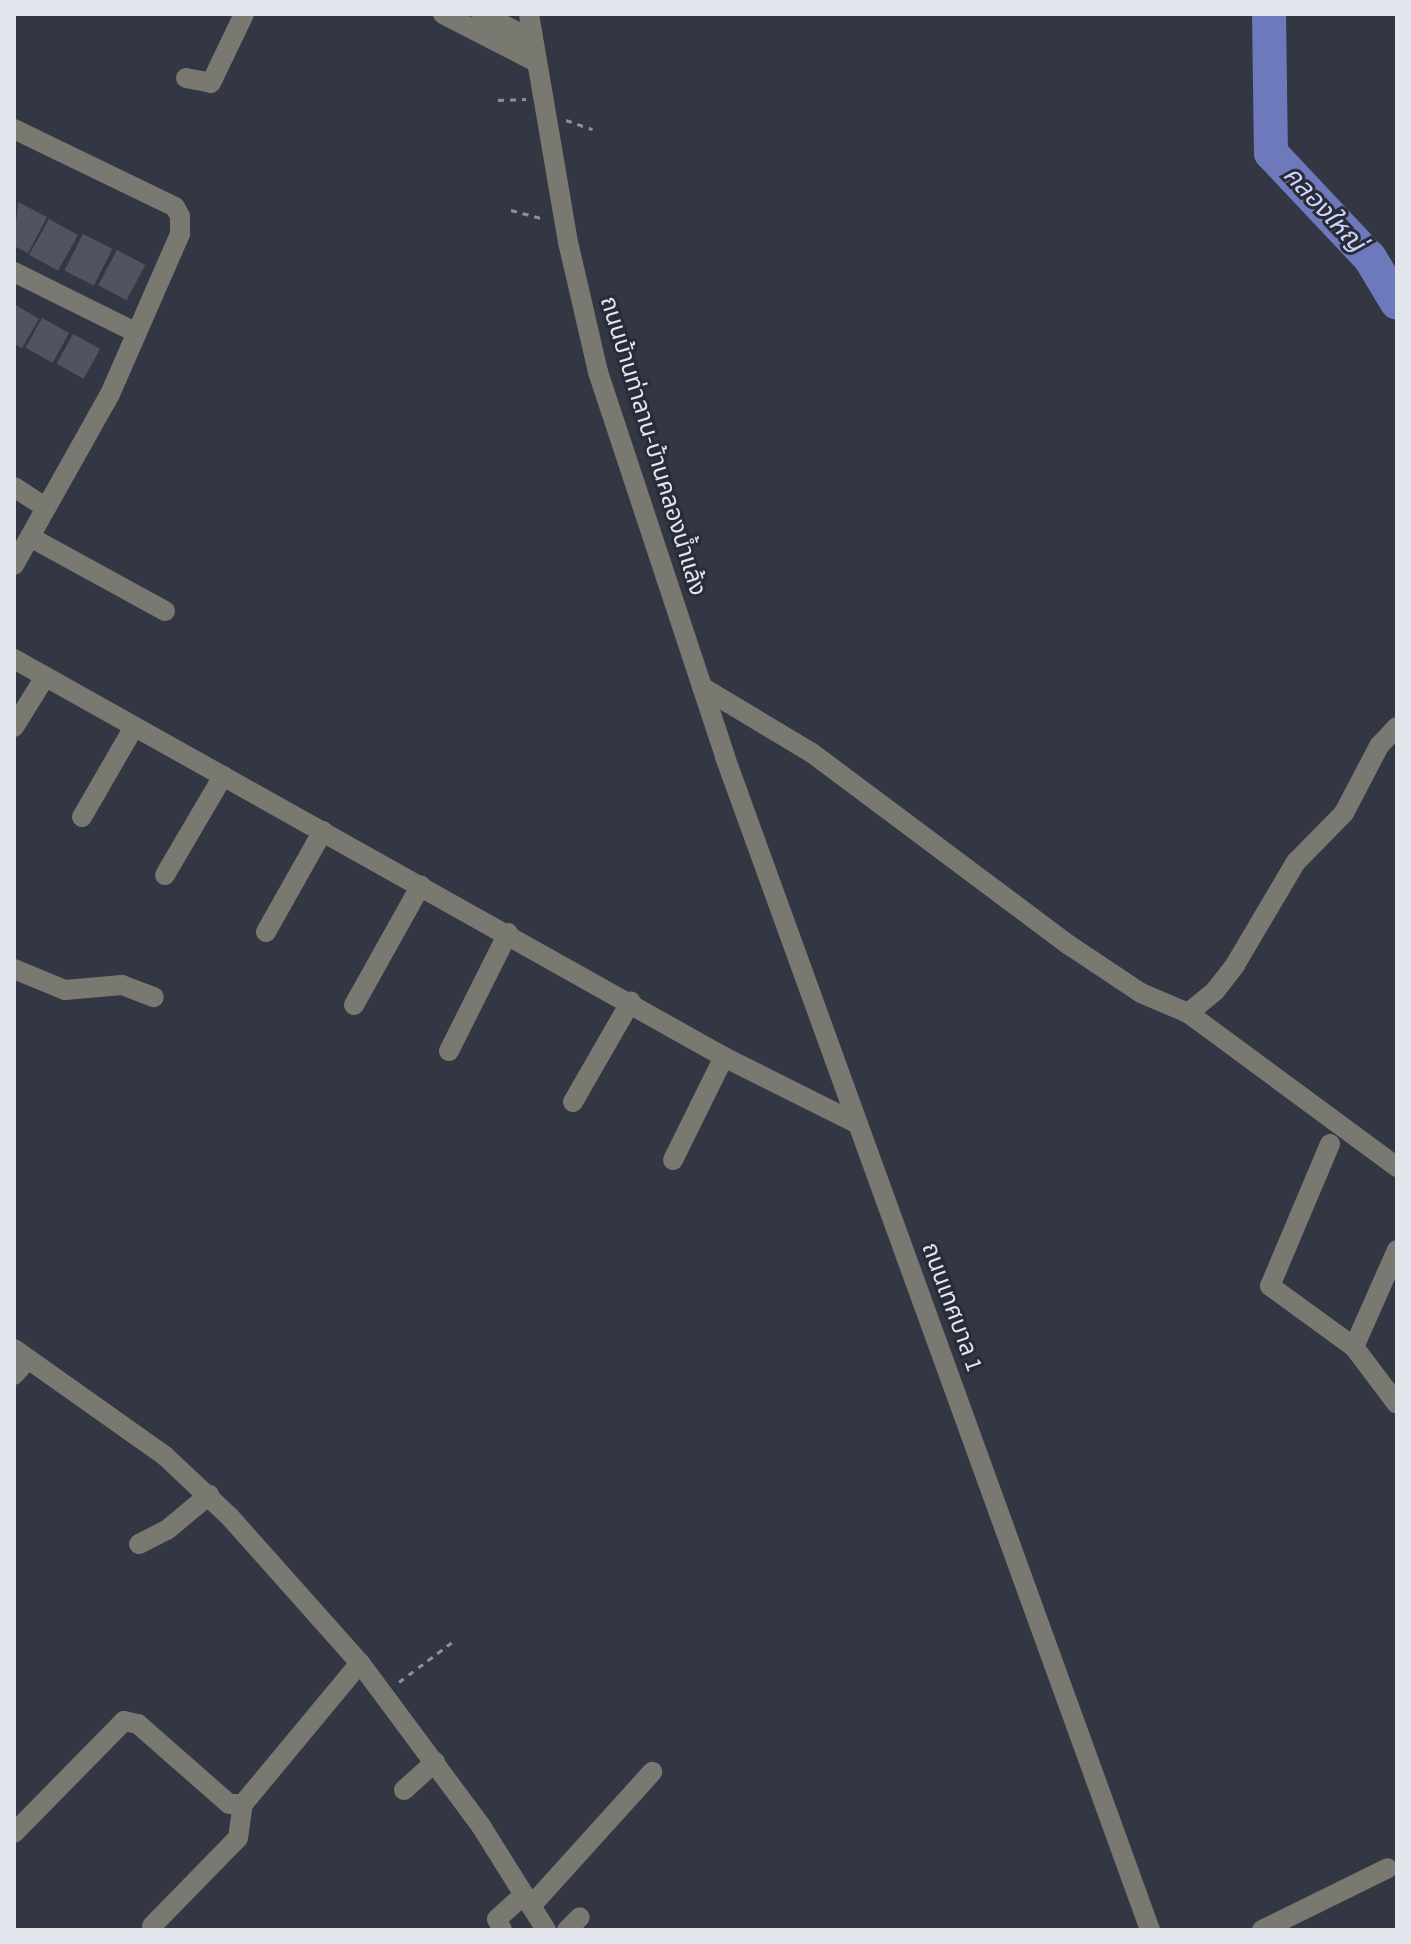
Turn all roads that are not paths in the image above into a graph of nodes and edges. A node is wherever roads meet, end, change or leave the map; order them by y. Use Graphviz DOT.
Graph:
graph roads {
  1 [pos="244,14"];
  2 [pos="443,14"];
  3 [pos="481,14"];
  4 [pos="529,14"];
  5 [pos="532,39"];
  6 [pos="536,62"];
  7 [pos="186,78"];
  8 [pos="14,129"];
  9 [pos="14,272"];
  10 [pos="137,333"];
  11 [pos="14,487"];
  12 [pos="46,508"];
  13 [pos="30,537"];
  14 [pos="14,565"];
  15 [pos="165,611"];
  16 [pos="14,659"];
  17 [pos="45,677"];
  18 [pos="704,694"];
  19 [pos="14,727"];
  20 [pos="134,727"];
  21 [pos="1397,727"];
  22 [pos="223,776"];
  23 [pos="82,817"];
  24 [pos="323,831"];
  25 [pos="165,875"];
  26 [pos="421,885"];
  27 [pos="266,932"];
  28 [pos="508,933"];
  29 [pos="14,969"];
  30 [pos="154,997"];
  31 [pos="631,1001"];
  32 [pos="354,1005"];
  33 [pos="1188,1013"];
  34 [pos="449,1051"];
  35 [pos="724,1057"];
  36 [pos="573,1102"];
  37 [pos="858,1124"];
  38 [pos="1330,1144"];
  39 [pos="673,1160"];
  40 [pos="1397,1167"];
  41 [pos="1397,1250"];
  42 [pos="1354,1347"];
  43 [pos="21,1354"];
  44 [pos="14,1375"];
  45 [pos="1397,1404"];
  46 [pos="209,1495"];
  47 [pos="139,1544"];
  48 [pos="360,1663"];
  49 [pos="435,1762"];
  50 [pos="652,1772"];
  51 [pos="404,1790"];
  52 [pos="243,1804"];
  53 [pos="14,1833"];
  54 [pos="1388,1868"];
  55 [pos="527,1901"];
  56 [pos="152,1926"];
  57 [pos="502,1930"];
  58 [pos="546,1930"];
  59 [pos="1150,1930"];
  60 [pos="1262,1930"];
  1 -- 7 [label="street"];
  2 -- 6 [label="street"];
  3 -- 5 [label="street"];
  4 -- 5 [label="street, ถนนบ้านท่าลาน-บ้านคลองน้ำแล้ง"];
  5 -- 6 [label="street, ถนนบ้านท่าลาน-บ้านคลองน้ำแล้ง"];
  6 -- 18 [label="street, ถนนบ้านท่าลาน-บ้านคลองน้ำแล้ง"];
  8 -- 10 [label="street"];
  9 -- 10 [label="street"];
  10 -- 12 [label="street"];
  11 -- 12 [label="street"];
  12 -- 13 [label="street"];
  13 -- 14 [label="street"];
  13 -- 15 [label="street"];
  16 -- 17 [label="street"];
  17 -- 19 [label="street"];
  17 -- 20 [label="street"];
  18 -- 33 [label="street"];
  18 -- 37 [label="street, ถนนเทศบาล 1"];
  20 -- 22 [label="street"];
  20 -- 23 [label="street"];
  21 -- 33 [label="street"];
  22 -- 24 [label="street"];
  22 -- 25 [label="street"];
  24 -- 26 [label="street"];
  24 -- 27 [label="street"];
  26 -- 28 [label="street"];
  26 -- 32 [label="street"];
  28 -- 31 [label="street"];
  28 -- 34 [label="street"];
  29 -- 30 [label="street"];
  31 -- 35 [label="street"];
  31 -- 36 [label="street"];
  33 -- 40 [label="street"];
  35 -- 37 [label="street"];
  35 -- 39 [label="street"];
  37 -- 59 [label="street, ถนนเทศบาล 1"];
  38 -- 42 [label="street"];
  41 -- 42 [label="street"];
  42 -- 45 [label="street"];
  43 -- 44 [label="street"];
  43 -- 46 [label="street"];
  46 -- 47 [label="street"];
  46 -- 48 [label="street"];
  48 -- 49 [label="street"];
  48 -- 52 [label="street"];
  49 -- 51 [label="street"];
  49 -- 55 [label="street"];
  50 -- 55 [label="street"];
  52 -- 53 [label="street"];
  52 -- 56 [label="street"];
  54 -- 60 [label="street"];
  55 -- 57 [label="street"];
  55 -- 58 [label="street"];
}
